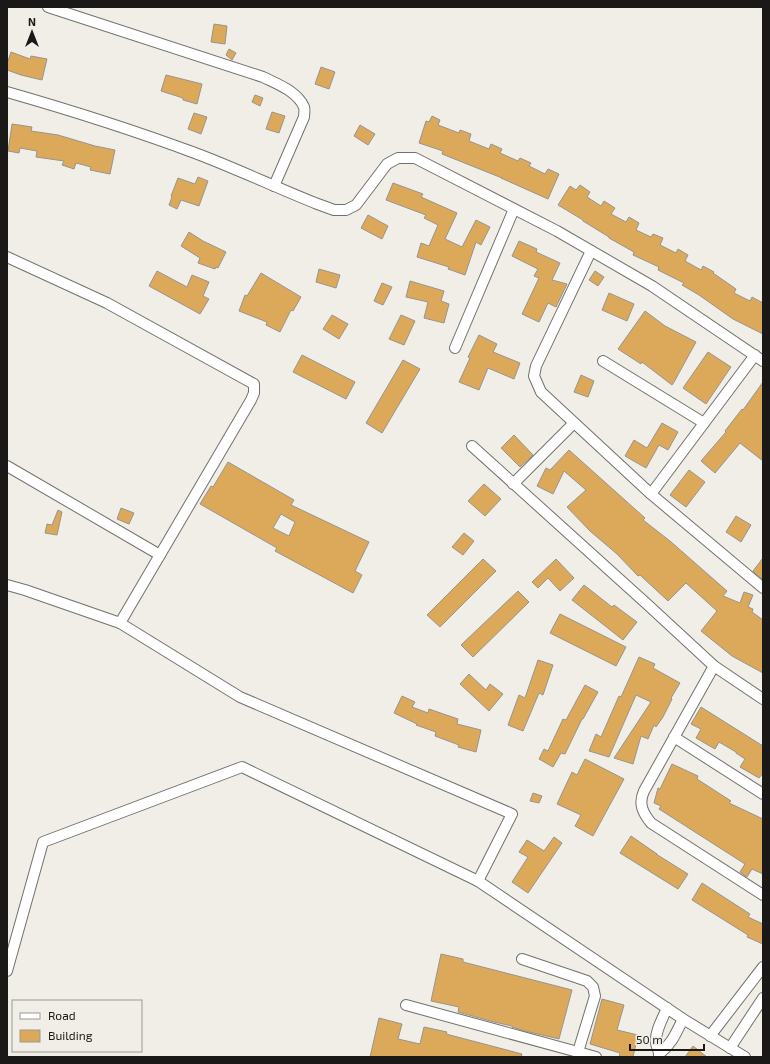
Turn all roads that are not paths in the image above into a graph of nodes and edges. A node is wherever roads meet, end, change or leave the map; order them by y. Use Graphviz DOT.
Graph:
graph roads {
  1 [pos="48,7"];
  2 [pos="7,92"];
  3 [pos="274,186"];
  4 [pos="514,210"];
  5 [pos="591,251"];
  6 [pos="7,257"];
  7 [pos="455,348"];
  8 [pos="759,358"];
  9 [pos="603,361"];
  10 [pos="574,423"];
  11 [pos="704,423"];
  12 [pos="472,446"];
  13 [pos="7,466"];
  14 [pos="513,484"];
  15 [pos="651,494"];
  16 [pos="160,555"];
  17 [pos="7,585"];
  18 [pos="763,588"];
  19 [pos="120,623"];
  20 [pos="714,666"];
  21 [pos="763,699"];
  22 [pos="674,737"];
  23 [pos="763,794"];
  24 [pos="478,881"];
  25 [pos="763,895"];
  26 [pos="522,959"];
  27 [pos="763,967"];
  28 [pos="7,971"];
  29 [pos="763,998"];
  30 [pos="406,1005"];
  31 [pos="667,1008"];
  32 [pos="683,1019"];
  33 [pos="710,1036"];
  34 [pos="730,1048"];
  35 [pos="578,1052"];
  36 [pos="659,1055"];
  37 [pos="596,1057"];
  38 [pos="745,1057"];
  1 -- 3 [label="street"];
  2 -- 3 [label="street"];
  3 -- 4 [label="street"];
  4 -- 5 [label="street"];
  4 -- 7 [label="street"];
  5 -- 8 [label="street"];
  5 -- 10 [label="street"];
  6 -- 16 [label="street"];
  8 -- 11 [label="street"];
  9 -- 11 [label="street"];
  10 -- 14 [label="street"];
  10 -- 15 [label="street"];
  11 -- 15 [label="street"];
  12 -- 14 [label="street"];
  13 -- 16 [label="street"];
  14 -- 20 [label="street"];
  15 -- 18 [label="street"];
  16 -- 19 [label="street"];
  17 -- 19 [label="street"];
  19 -- 24 [label="street"];
  20 -- 21 [label="street"];
  20 -- 22 [label="street"];
  22 -- 23 [label="street"];
  22 -- 25 [label="street"];
  24 -- 28 [label="street"];
  24 -- 31 [label="street"];
  26 -- 35 [label="street"];
  27 -- 33 [label="street"];
  29 -- 34 [label="street"];
  30 -- 35 [label="street"];
  31 -- 32 [label="street"];
  31 -- 36 [label="street"];
  32 -- 33 [label="street"];
  32 -- 36 [label="street"];
  33 -- 34 [label="street"];
  34 -- 38 [label="street"];
  35 -- 37 [label="street"];
}
